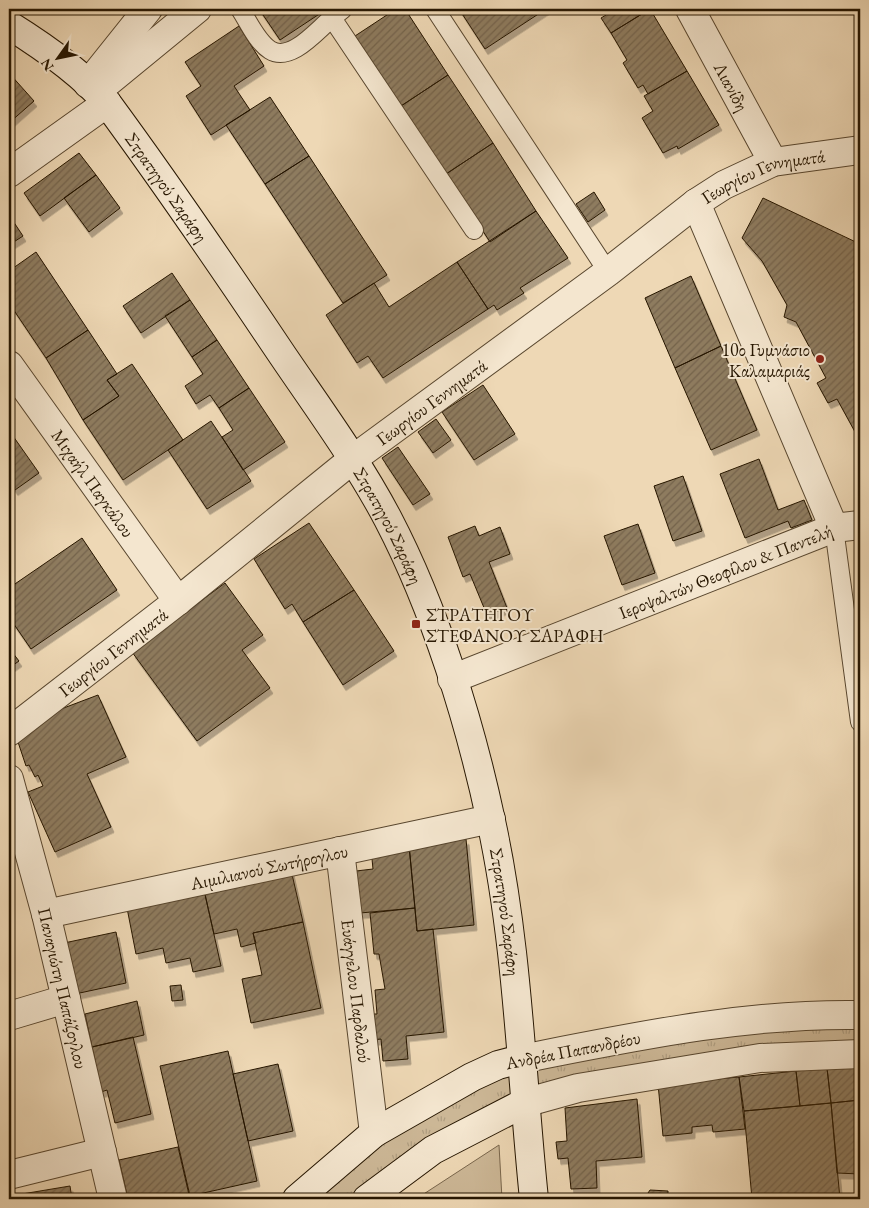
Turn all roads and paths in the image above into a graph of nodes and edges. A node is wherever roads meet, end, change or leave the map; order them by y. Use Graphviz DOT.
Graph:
graph roads {
  1 [pos="148,9"];
  2 [pos="197,9"];
  3 [pos="240,9"];
  4 [pos="435,9"];
  5 [pos="690,9"];
  6 [pos="337,14"];
  7 [pos="9,25"];
  8 [pos="97,93"];
  9 [pos="860,150"];
  10 [pos="773,162"];
  11 [pos="9,173"];
  12 [pos="696,204"];
  13 [pos="474,230"];
  14 [pos="608,272"];
  15 [pos="9,365"];
  16 [pos="353,459"];
  17 [pos="847,526"];
  18 [pos="178,601"];
  19 [pos="452,679"];
  20 [pos="860,722"];
  21 [pos="9,732"];
  22 [pos="9,779"];
  23 [pos="491,819"];
  24 [pos="340,851"];
  25 [pos="46,914"];
  26 [pos="66,999"];
  27 [pos="860,1015"];
  28 [pos="9,1016"];
  29 [pos="860,1054"];
  30 [pos="521,1059"];
  31 [pos="524,1103"];
  32 [pos="374,1133"];
  33 [pos="102,1152"];
  34 [pos="9,1175"];
  35 [pos="113,1199"];
  36 [pos="298,1199"];
  37 [pos="366,1199"];
  38 [pos="534,1199"];
  1 -- 8 [label="street"];
  2 -- 8 [label="street"];
  3 -- 6 [label="lane"];
  4 -- 14 [label="lane"];
  5 -- 10 [label="street, Λιανίδη"];
  6 -- 13 [label="lane"];
  7 -- 8 [label="street, Στρατηγού Σαράφη"];
  8 -- 11 [label="street"];
  8 -- 16 [label="street, Στρατηγού Σαράφη"];
  9 -- 10 [label="street, Γεωργίου Γεννηματά"];
  10 -- 12 [label="street, Γεωργίου Γεννηματά"];
  12 -- 14 [label="street, Γεωργίου Γεννηματά"];
  12 -- 17 [label="street"];
  14 -- 16 [label="street, Γεωργίου Γεννηματά"];
  15 -- 18 [label="street, Μιχαήλ Παγκάλου"];
  16 -- 18 [label="street, Γεωργίου Γεννηματά"];
  16 -- 19 [label="street, Στρατηγού Σαράφη"];
  17 -- 19 [label="street, Ιεροψαλτών Θεοφίλου & Παντελή"];
  17 -- 20 [label="lane"];
  18 -- 21 [label="street, Γεωργίου Γεννηματά"];
  19 -- 23 [label="street, Στρατηγού Σαράφη"];
  22 -- 25 [label="street, Παναγιώτη Παπάζογλου"];
  23 -- 24 [label="street, Αιμιλιανού Σωτήρογλου"];
  23 -- 30 [label="street, Στρατηγού Σαράφη"];
  24 -- 25 [label="street, Αιμιλιανού Σωτήρογλου"];
  24 -- 32 [label="street, Ευάγγελου Παρδαλού"];
  25 -- 26 [label="street, Παναγιώτη Παπάζογλου"];
  26 -- 28 [label="street"];
  26 -- 33 [label="street, Παναγιώτη Παπάζογλου"];
  27 -- 30 [label="street, Ανδρέα Παπανδρέου"];
  29 -- 31 [label="street"];
  30 -- 31 [label="street, Στρατηγού Σαράφη"];
  30 -- 32 [label="street, Ανδρέα Παπανδρέου"];
  31 -- 37 [label="street"];
  31 -- 38 [label="street, Στρατηγού Σαράφη"];
  32 -- 36 [label="street, Ανδρέα Παπανδρέου"];
  33 -- 34 [label="street"];
  33 -- 35 [label="street, Παναγιώτη Παπάζογλου"];
}
